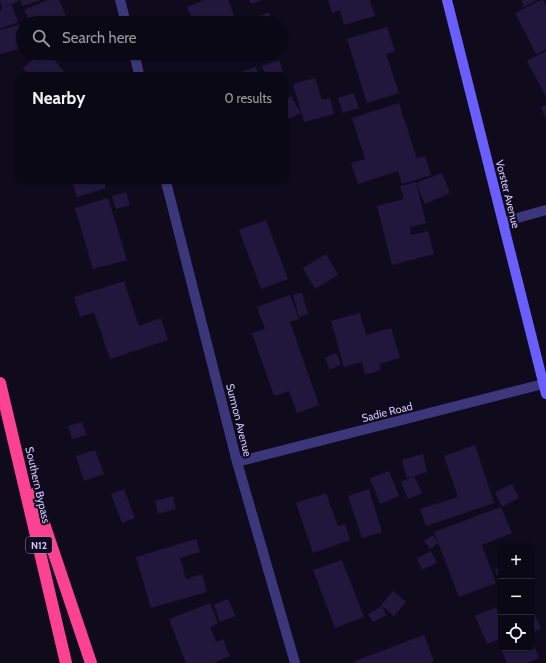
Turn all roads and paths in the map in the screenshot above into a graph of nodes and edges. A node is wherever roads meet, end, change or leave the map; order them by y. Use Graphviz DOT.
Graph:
graph roads {
  1 [pos="120,0"];
  2 [pos="447,0"];
  3 [pos="124,16"];
  4 [pos="136,60"];
  5 [pos="139,72"];
  6 [pos="167,184"];
  7 [pos="546,210"];
  8 [pos="503,222"];
  9 [pos="0,383"];
  10 [pos="545,389"];
  11 [pos="11,427"];
  12 [pos="237,462"];
  13 [pos="66,663"];
  14 [pos="91,663"];
  15 [pos="295,663"];
  1 -- 3 [label="street"];
  2 -- 8 [label="main road, Vorster Avenue"];
  4 -- 5 [label="street"];
  6 -- 12 [label="street, Surmon Avenue"];
  7 -- 8 [label="street"];
  8 -- 10 [label="main road, Vorster Avenue"];
  9 -- 11 [label="highway, Southern Bypass / N12"];
  10 -- 12 [label="street, Sadie Road"];
  11 -- 13 [label="highway, Southern Bypass / N12"];
  11 -- 14 [label="highway"];
  12 -- 15 [label="street, Surmon Avenue"];
}
